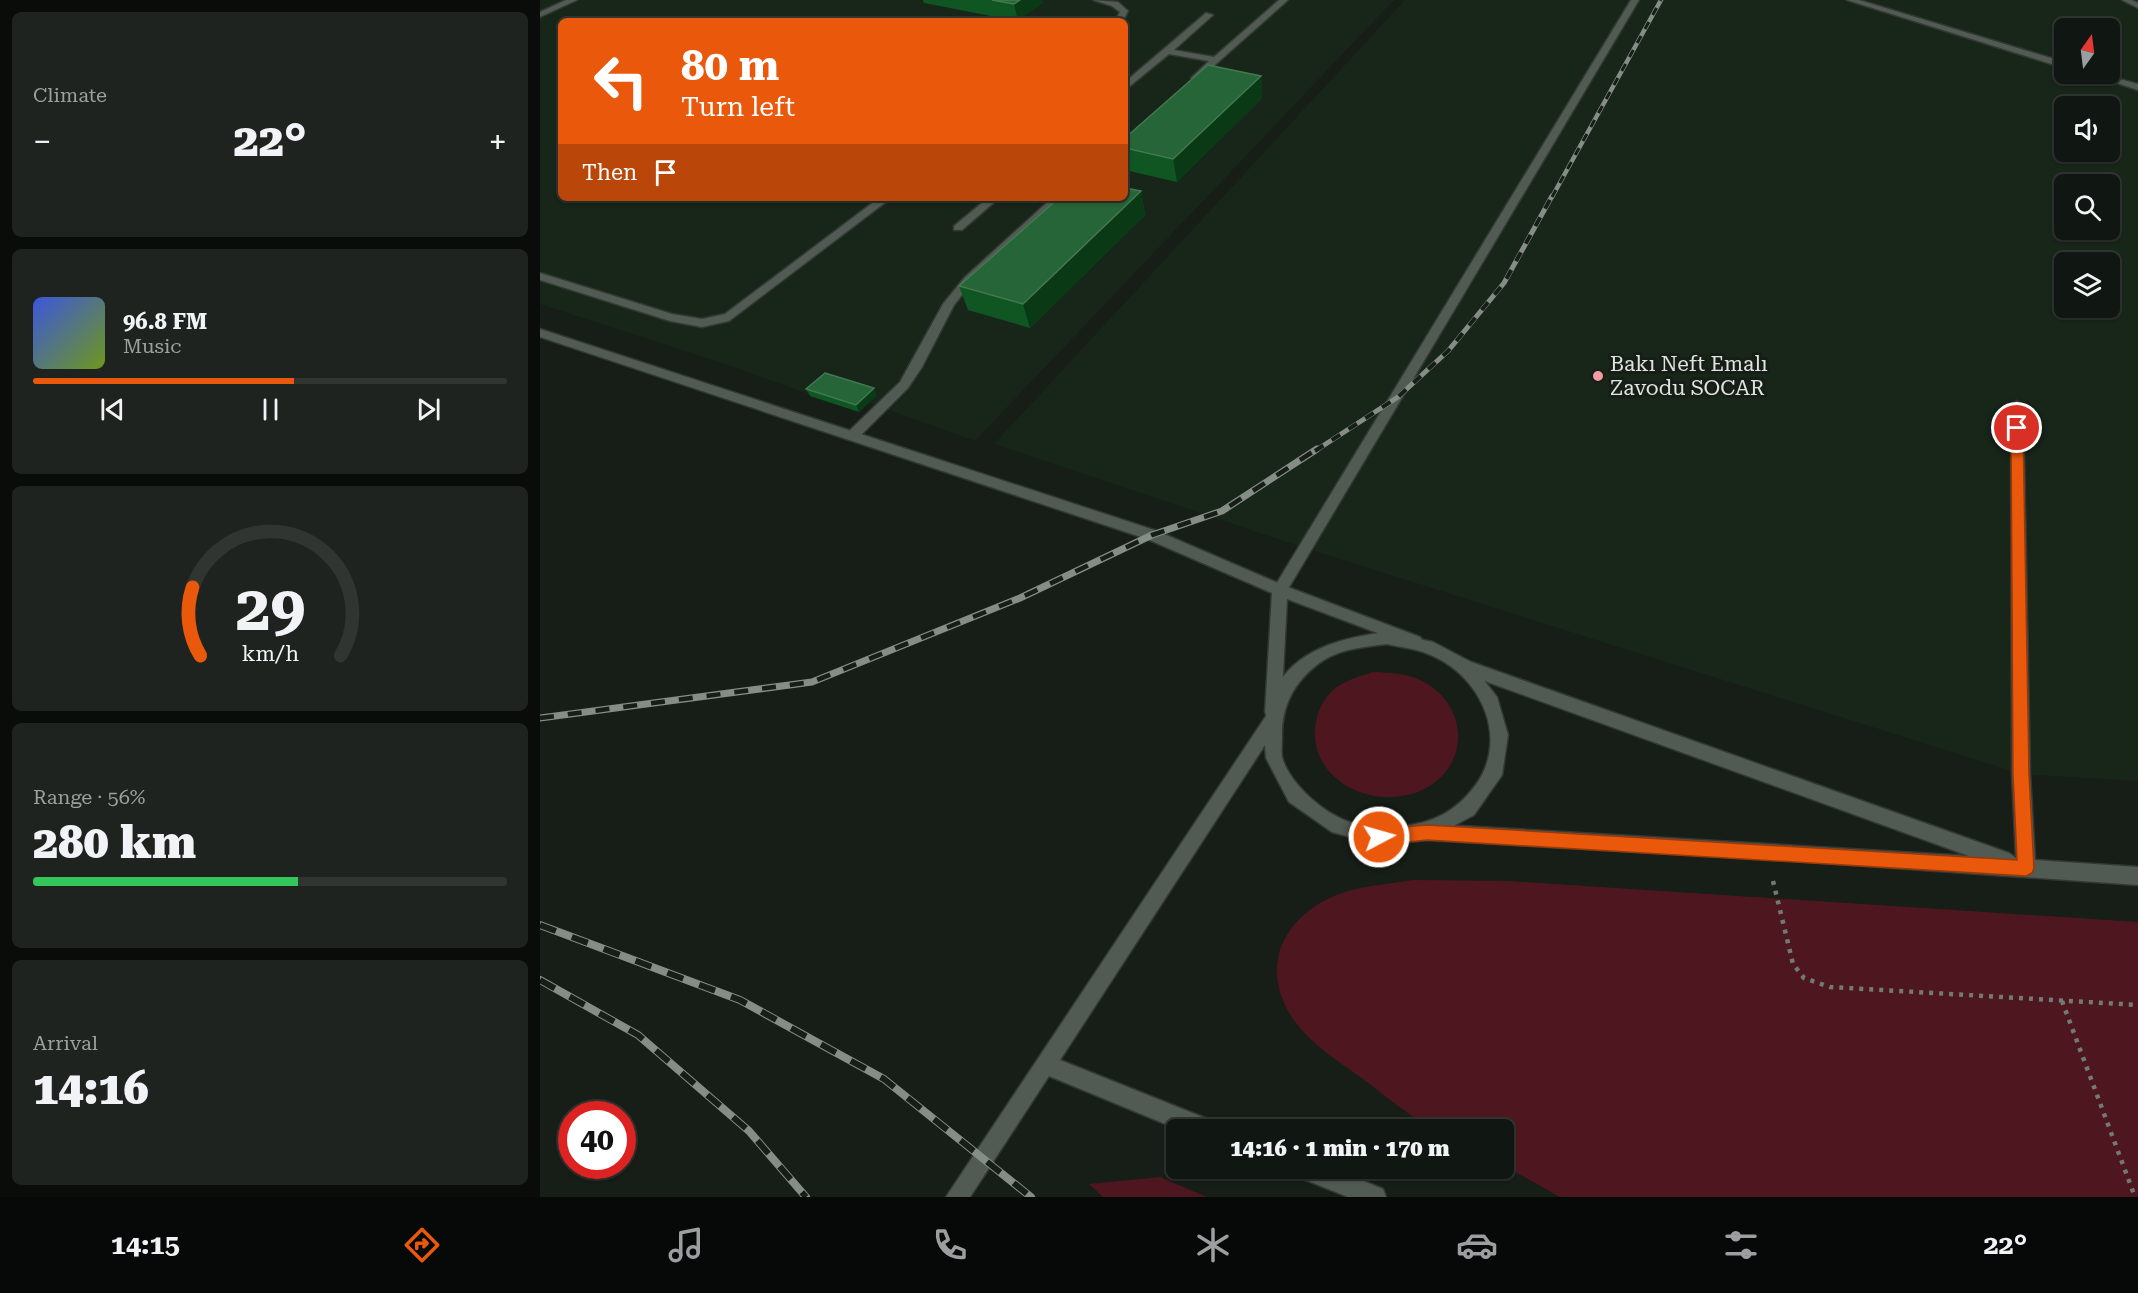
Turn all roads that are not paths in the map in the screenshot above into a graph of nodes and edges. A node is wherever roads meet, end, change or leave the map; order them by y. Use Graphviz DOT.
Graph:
graph roads {
  1 [pos="573,0"];
  2 [pos="1097,0"];
  3 [pos="1284,0"];
  4 [pos="1635,0"];
  5 [pos="1851,0"];
  6 [pos="2126,0"];
  7 [pos="2138,6"];
  8 [pos="540,15"];
  9 [pos="1209,15"];
  10 [pos="1120,18"];
  11 [pos="1167,51"];
  12 [pos="1215,60"];
  13 [pos="2054,62"];
  14 [pos="1191,82"];
  15 [pos="2120,82"];
  16 [pos="1128,84"];
  17 [pos="2138,87"];
  18 [pos="882,201"];
  19 [pos="990,201"];
  20 [pos="1055,201"];
  21 [pos="958,228"];
  22 [pos="540,276"];
  23 [pos="540,333"];
  24 [pos="2017,405"];
  25 [pos="852,436"];
  26 [pos="1280,590"];
  27 [pos="1427,646"];
  28 [pos="1463,666"];
  29 [pos="1273,719"];
  30 [pos="1427,832"];
  31 [pos="2026,868"];
  32 [pos="2138,876"];
  33 [pos="1046,1064"];
  34 [pos="1180,1119"];
  35 [pos="1331,1179"];
  36 [pos="957,1197"];
  37 [pos="1375,1197"];
  1 -- 8 [label="street"];
  2 -- 10 [label="street"];
  3 -- 12 [label="street"];
  4 -- 26 [label="street"];
  5 -- 13 [label="street"];
  6 -- 7 [label="street"];
  9 -- 11 [label="street"];
  11 -- 12 [label="street"];
  11 -- 16 [label="street"];
  12 -- 14 [label="street"];
  15 -- 17 [label="street"];
  18 -- 22 [label="street"];
  19 -- 21 [label="street"];
  20 -- 25 [label="street"];
  23 -- 25 [label="street"];
  24 -- 31 [label="street"];
  25 -- 26 [label="street"];
  26 -- 27 [label="street"];
  26 -- 29 [label="street"];
  27 -- 28 [label="street"];
  27 -- 29 [label="street"];
  28 -- 30 [label="street"];
  28 -- 31 [label="street"];
  29 -- 30 [label="street"];
  29 -- 33 [label="street"];
  30 -- 31 [label="street"];
  31 -- 32 [label="street"];
  33 -- 34 [label="street"];
  33 -- 36 [label="street"];
  35 -- 37 [label="street"];
}
